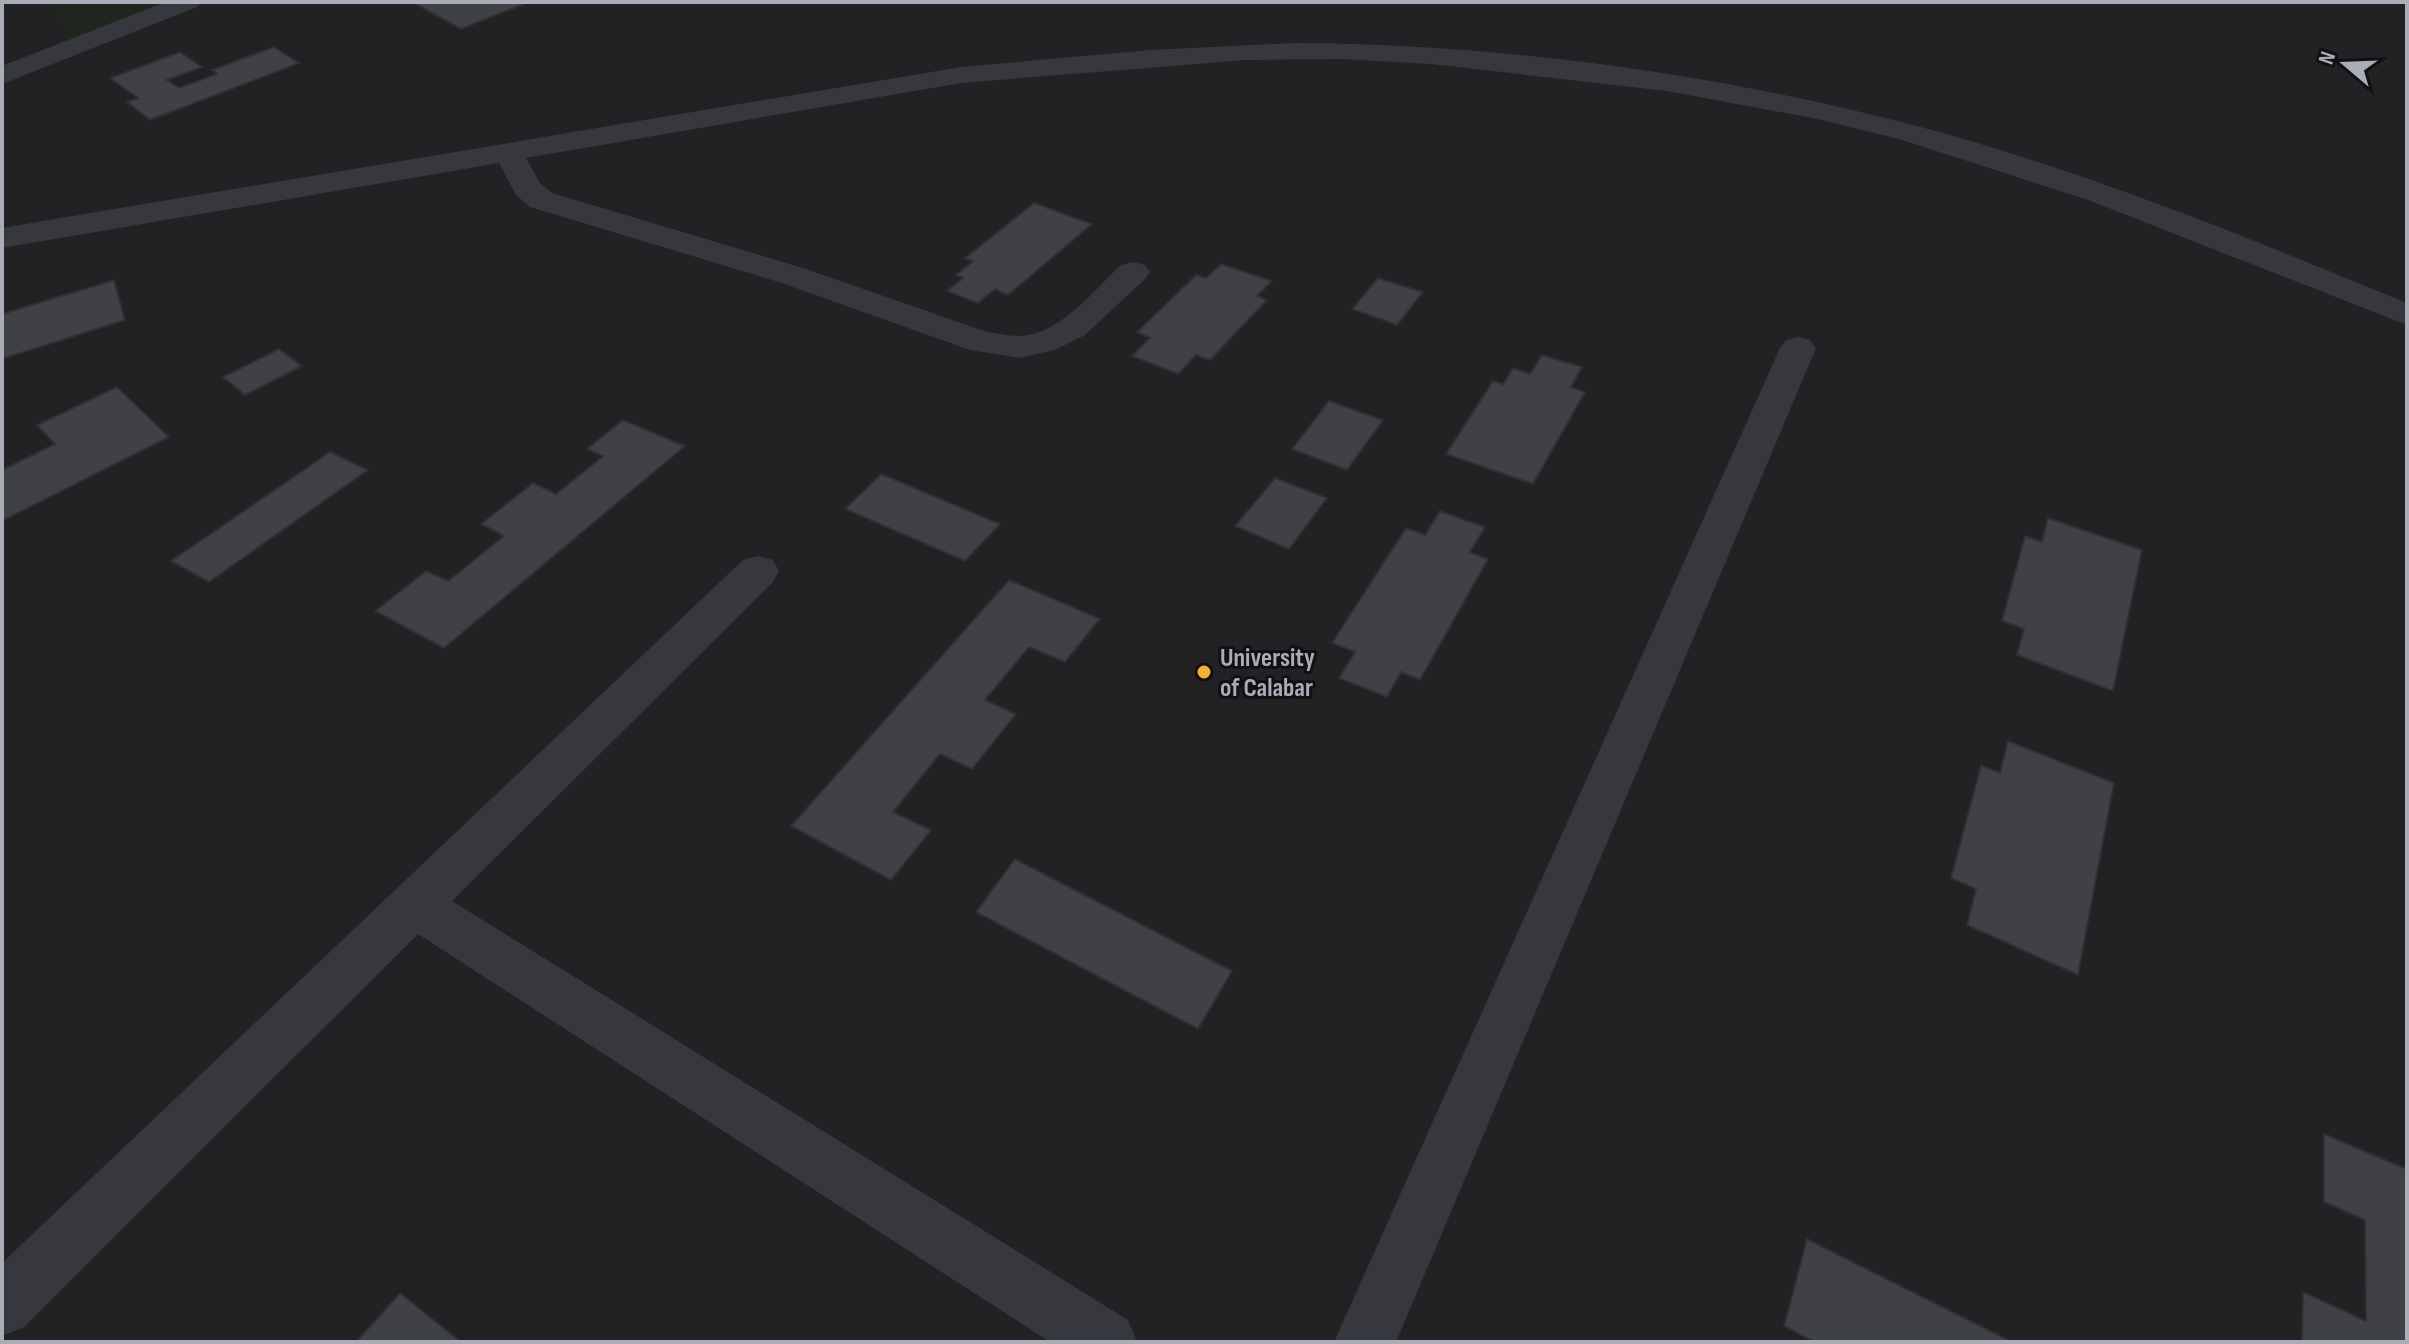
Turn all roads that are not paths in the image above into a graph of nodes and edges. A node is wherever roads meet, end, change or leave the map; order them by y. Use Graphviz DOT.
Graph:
graph roads {
  1 [pos="188,2"];
  2 [pos="2,76"];
  3 [pos="508,151"];
  4 [pos="2,238"];
  5 [pos="1133,272"];
  6 [pos="2407,315"];
  7 [pos="1798,348"];
  8 [pos="758,571"];
  9 [pos="414,904"];
  10 [pos="2,1305"];
  11 [pos="1106,1342"];
  12 [pos="1365,1342"];
  1 -- 2 [label="street"];
  3 -- 4 [label="street"];
  3 -- 5 [label="street"];
  3 -- 6 [label="street"];
  7 -- 12 [label="street"];
  8 -- 9 [label="street"];
  9 -- 10 [label="street"];
  9 -- 11 [label="street"];
}
